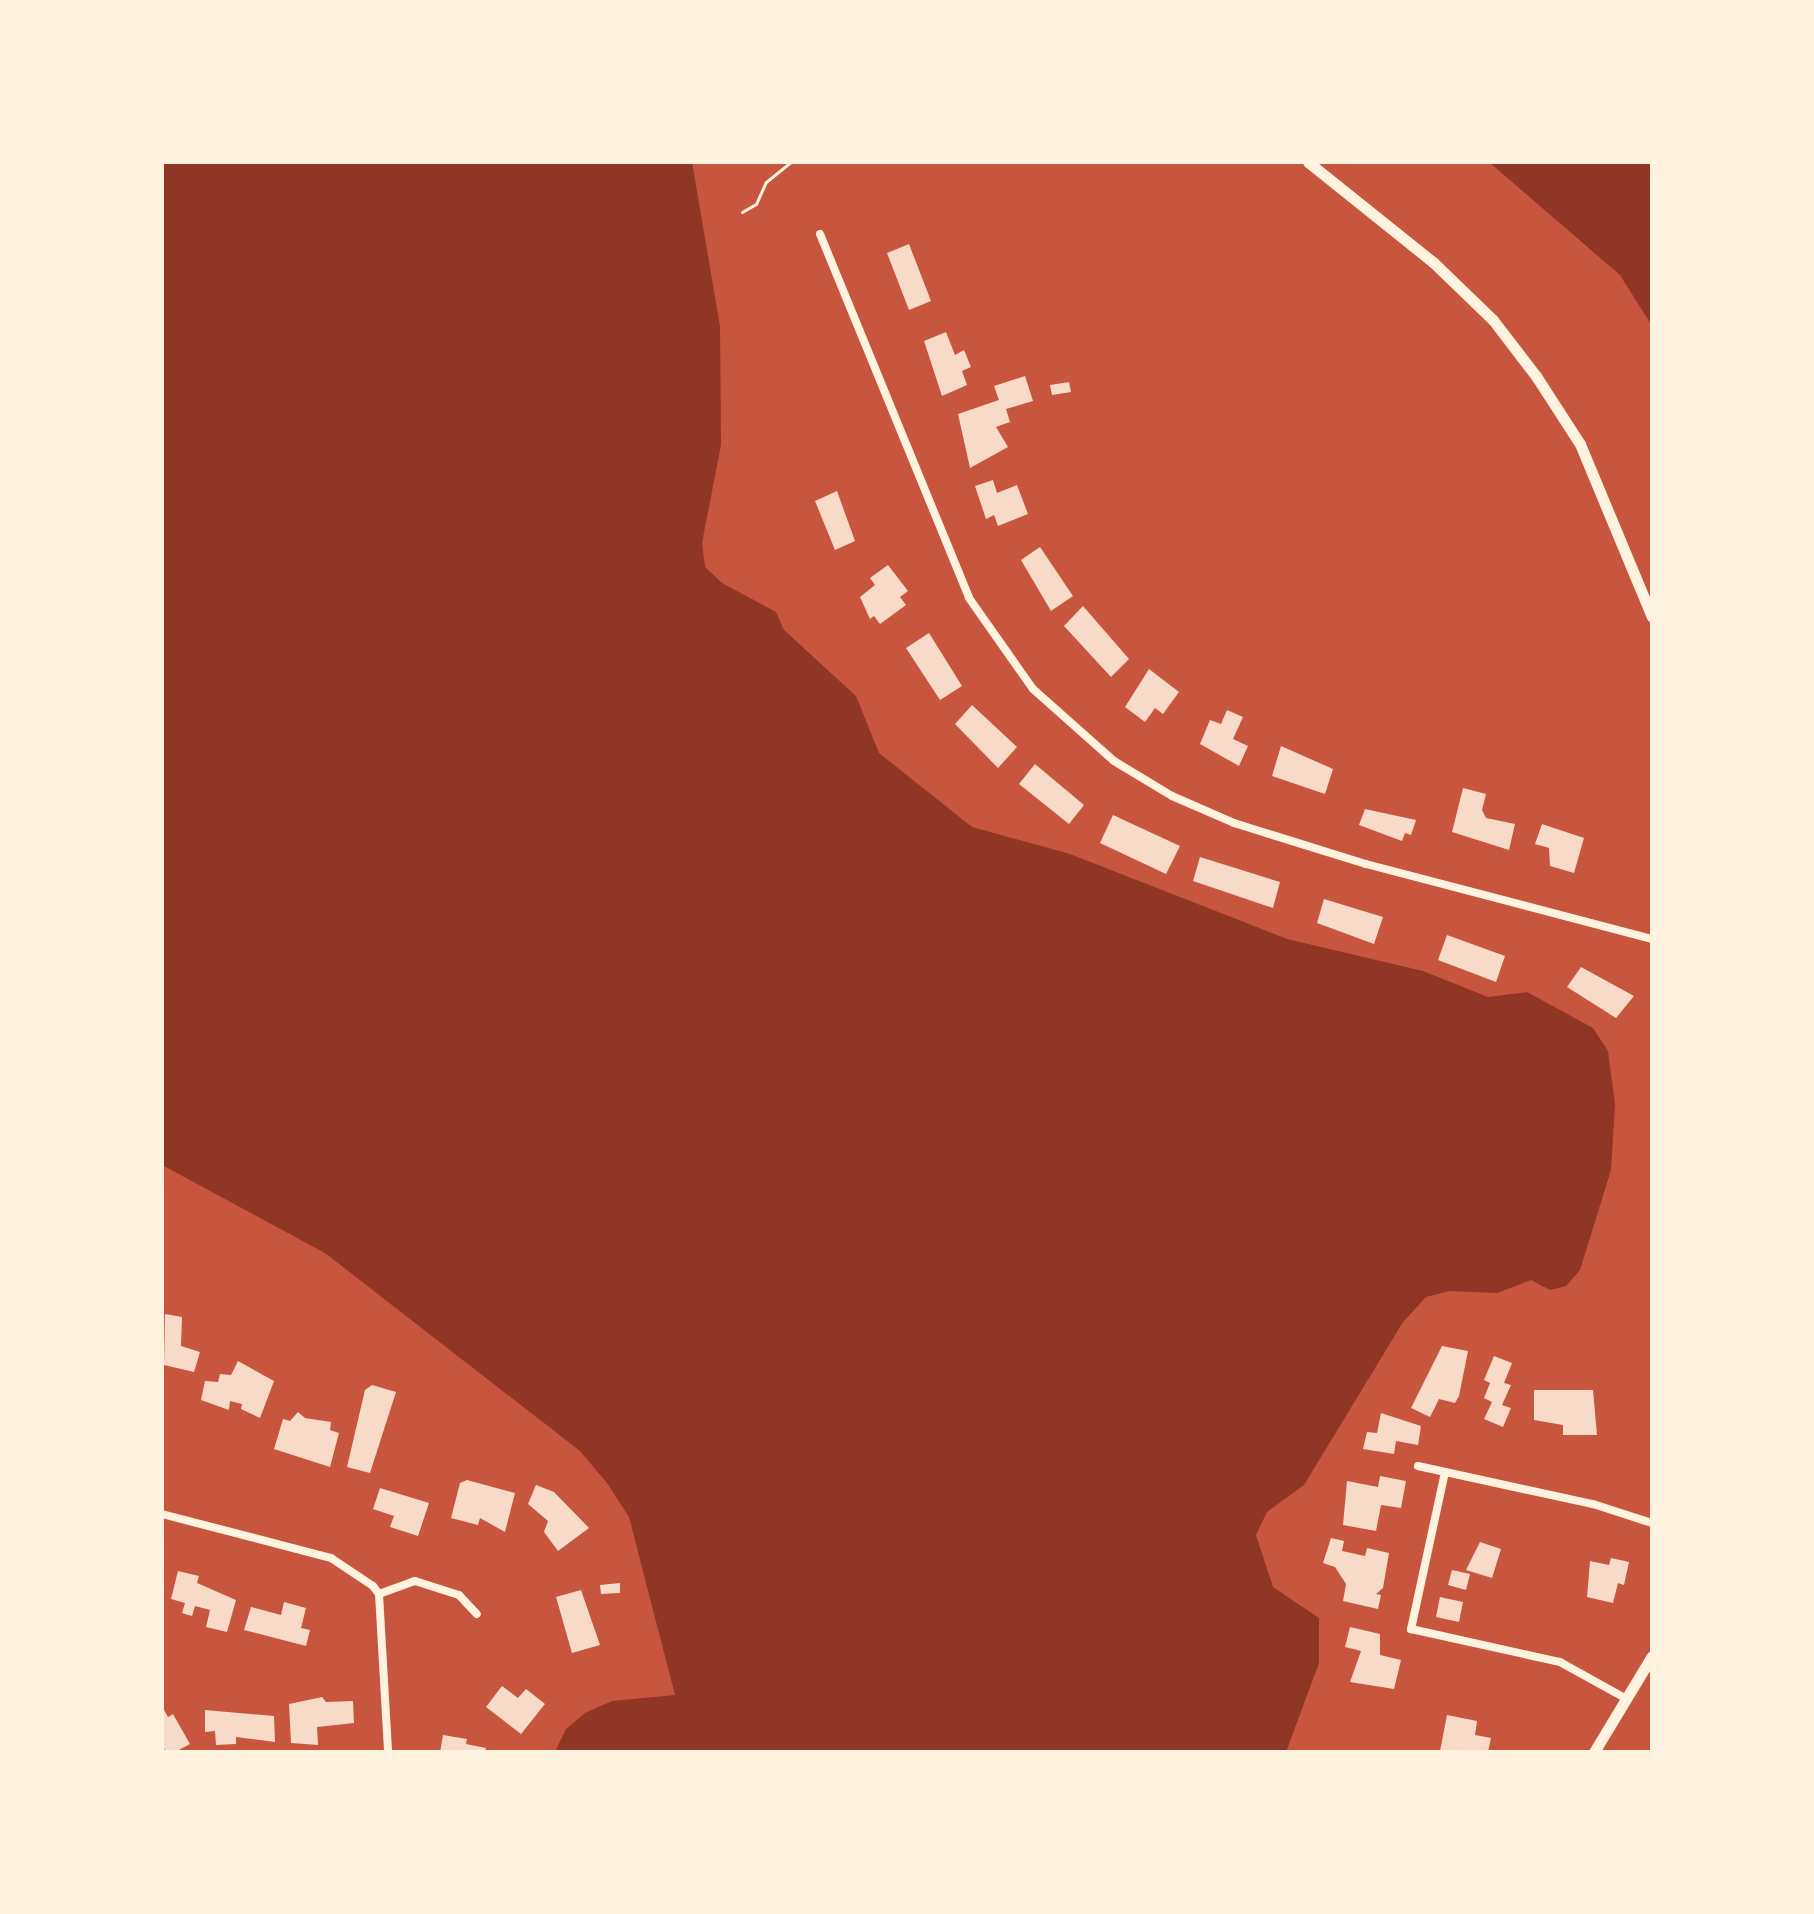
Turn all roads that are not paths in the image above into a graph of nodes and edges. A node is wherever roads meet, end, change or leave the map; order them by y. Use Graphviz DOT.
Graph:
graph roads {
  1 [pos="1308,162"];
  2 [pos="820,234"];
  3 [pos="1652,617"];
  4 [pos="1652,939"];
  5 [pos="1418,1466"];
  6 [pos="1445,1472"];
  7 [pos="162,1514"];
  8 [pos="1652,1523"];
  9 [pos="379,1594"];
  10 [pos="477,1614"];
  11 [pos="1652,1656"];
  12 [pos="1625,1698"];
  13 [pos="388,1752"];
  14 [pos="1594,1752"];
  1 -- 3 [label="street"];
  2 -- 4 [label="street"];
  5 -- 6 [label="street"];
  6 -- 8 [label="street"];
  6 -- 12 [label="street"];
  7 -- 9 [label="street"];
  9 -- 10 [label="street"];
  9 -- 13 [label="street"];
  11 -- 12 [label="street"];
  12 -- 14 [label="street"];
}
